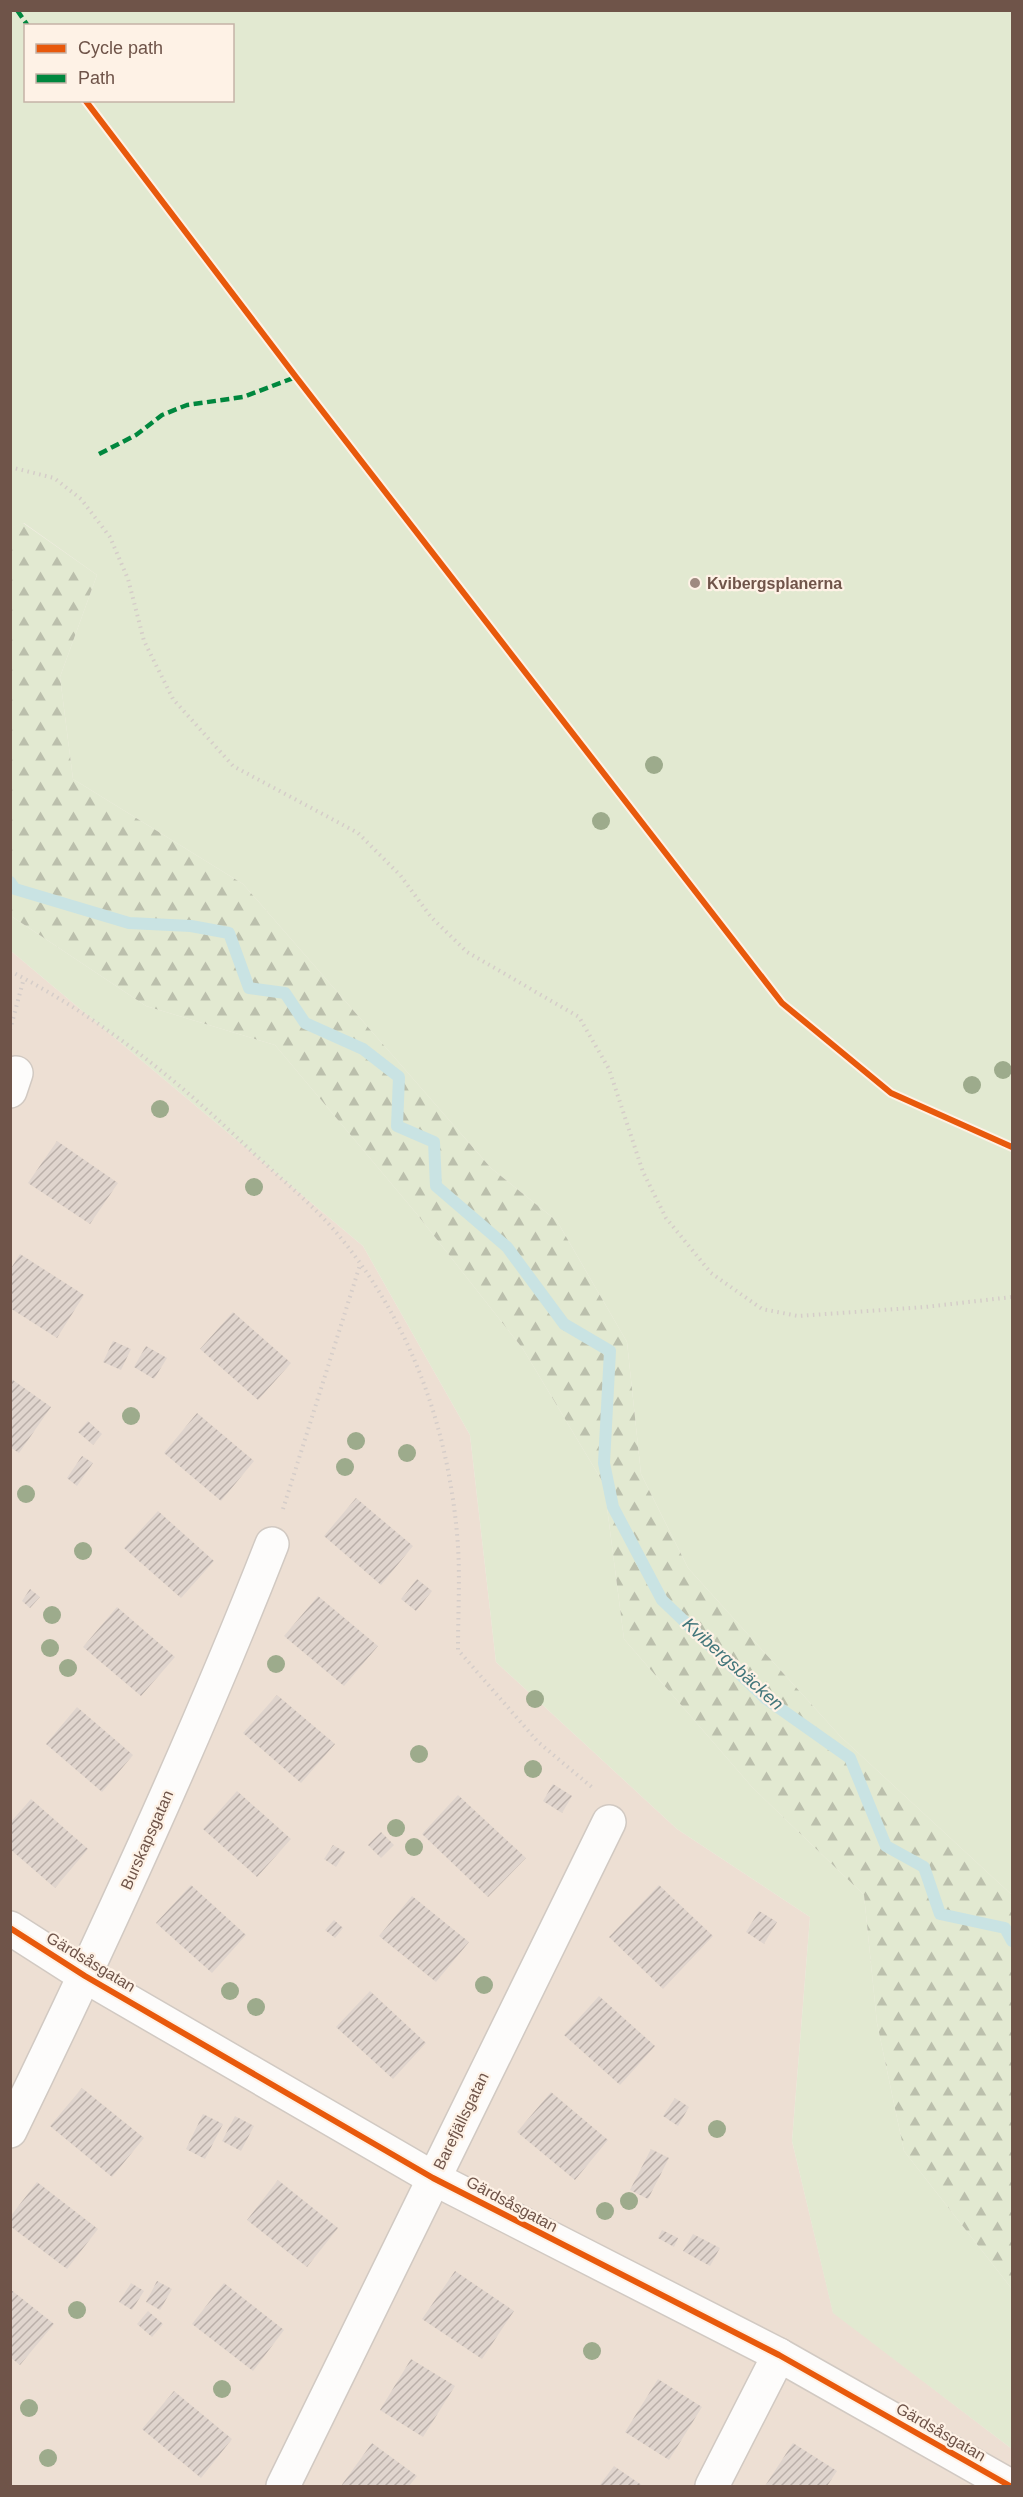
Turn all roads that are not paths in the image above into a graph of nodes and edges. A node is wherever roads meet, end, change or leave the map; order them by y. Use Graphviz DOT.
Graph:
graph roads {
  1 [pos="272,1544"];
  2 [pos="609,1822"];
  3 [pos="10,1928"];
  4 [pos="86,1976"];
  5 [pos="10,2131"];
  6 [pos="433,2178"];
  7 [pos="779,2355"];
  8 [pos="992,2482"];
  9 [pos="283,2487"];
  10 [pos="712,2487"];
  1 -- 4 [label="street, Burskapsgatan"];
  2 -- 6 [label="street, Barefjällsgatan"];
  3 -- 4 [label="street, Gärdsåsgatan"];
  4 -- 5 [label="street, Burskapsgatan"];
  4 -- 6 [label="street, Gärdsåsgatan"];
  6 -- 7 [label="street, Gärdsåsgatan"];
  6 -- 9 [label="street, Barefjällsgatan"];
  7 -- 8 [label="street, Gärdsåsgatan"];
  7 -- 10 [label="street"];
}
